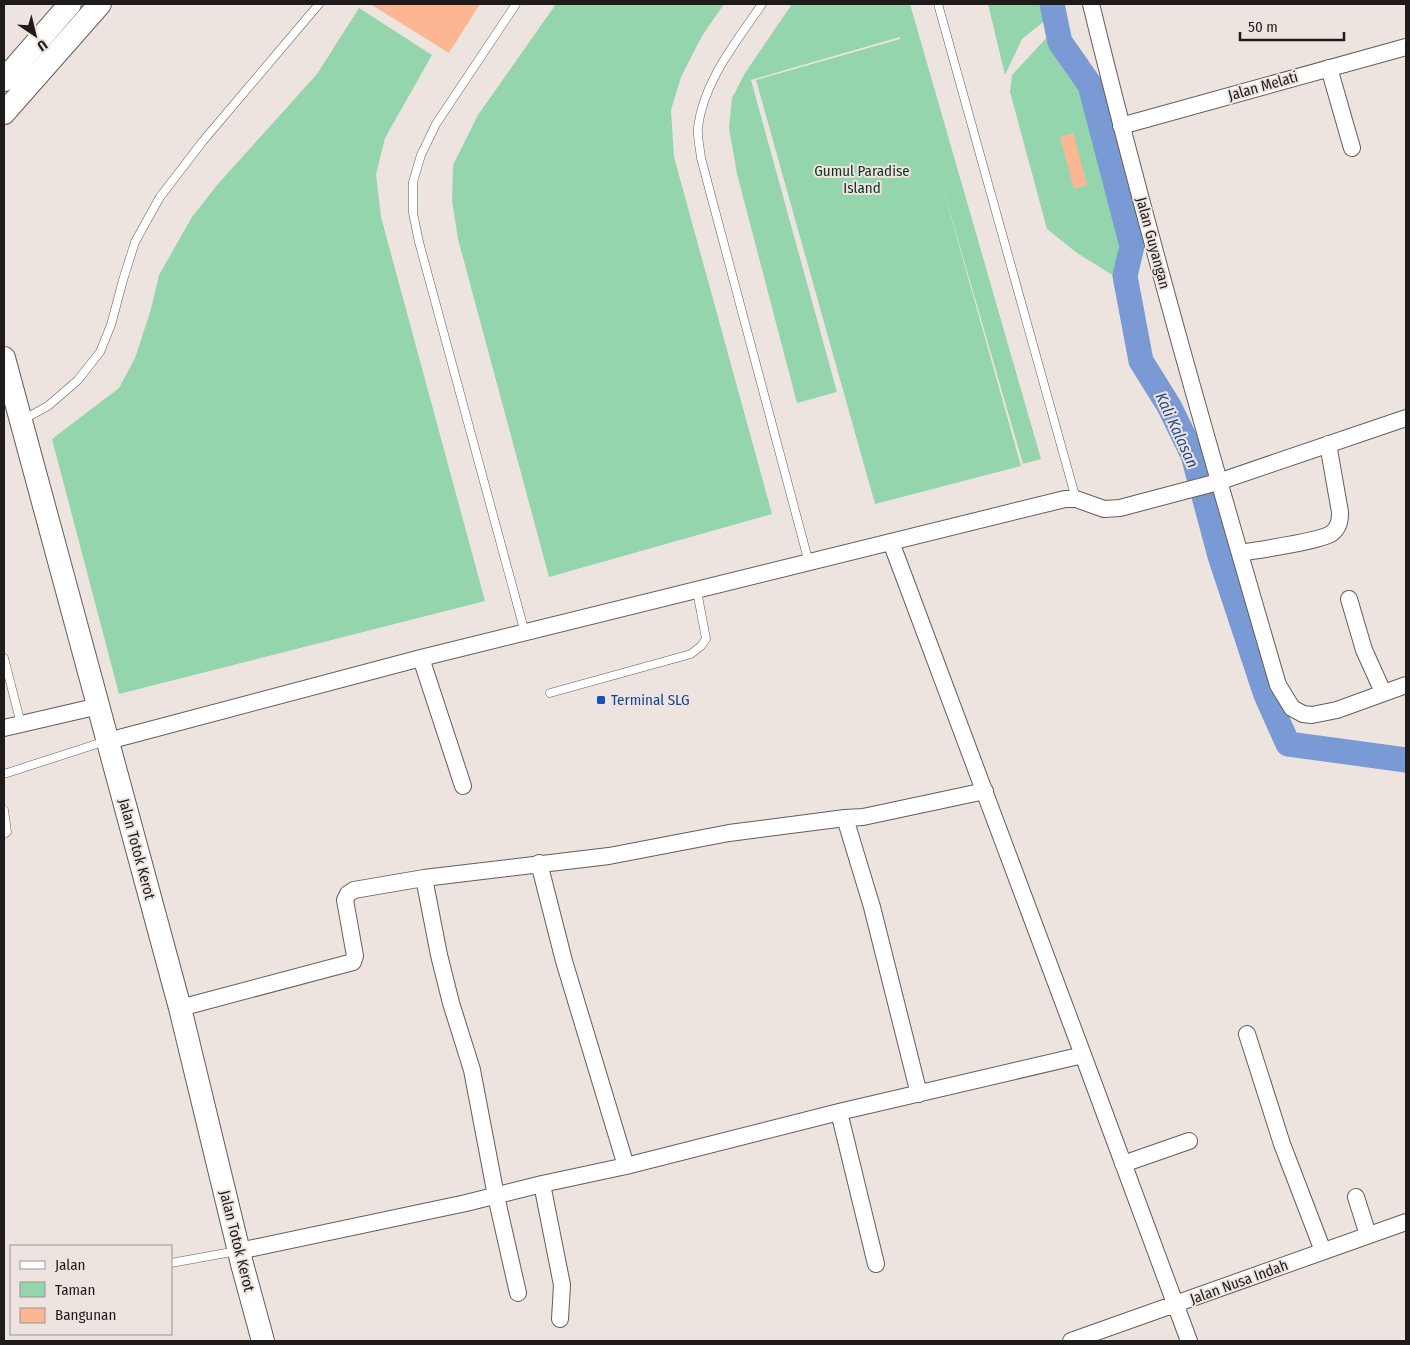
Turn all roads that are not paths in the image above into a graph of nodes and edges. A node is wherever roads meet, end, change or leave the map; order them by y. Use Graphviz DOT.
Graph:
graph roads {
  1 [pos="70,4"];
  2 [pos="100,4"];
  3 [pos="319,4"];
  4 [pos="516,4"];
  5 [pos="762,4"];
  6 [pos="938,4"];
  7 [pos="1091,4"];
  8 [pos="1406,46"];
  9 [pos="1329,68"];
  10 [pos="4,80"];
  11 [pos="4,113"];
  12 [pos="1121,126"];
  13 [pos="1352,148"];
  14 [pos="5,372"];
  15 [pos="1406,418"];
  16 [pos="21,421"];
  17 [pos="1328,444"];
  18 [pos="1214,483"];
  19 [pos="1076,499"];
  20 [pos="891,542"];
  21 [pos="1240,553"];
  22 [pos="809,563"];
  23 [pos="697,592"];
  24 [pos="1350,599"];
  25 [pos="525,633"];
  26 [pos="4,658"];
  27 [pos="421,658"];
  28 [pos="1406,685"];
  29 [pos="1383,692"];
  30 [pos="550,693"];
  31 [pos="99,706"];
  32 [pos="21,724"];
  33 [pos="4,728"];
  34 [pos="108,741"];
  35 [pos="4,774"];
  36 [pos="463,786"];
  37 [pos="985,791"];
  38 [pos="4,810"];
  39 [pos="845,818"];
  40 [pos="4,834"];
  41 [pos="539,863"];
  42 [pos="424,878"];
  43 [pos="180,1008"];
  44 [pos="1247,1034"];
  45 [pos="1083,1055"];
  46 [pos="919,1094"];
  47 [pos="839,1112"];
  48 [pos="1189,1141"];
  49 [pos="1123,1164"];
  50 [pos="626,1166"];
  51 [pos="542,1184"];
  52 [pos="496,1196"];
  53 [pos="1356,1198"];
  54 [pos="1406,1222"];
  55 [pos="1368,1235"];
  56 [pos="239,1251"];
  57 [pos="1323,1251"];
  58 [pos="172,1263"];
  59 [pos="876,1264"];
  60 [pos="518,1293"];
  61 [pos="1175,1305"];
  62 [pos="560,1319"];
  63 [pos="263,1341"];
  64 [pos="1070,1341"];
  65 [pos="1189,1341"];
  1 -- 10 [label="main road"];
  2 -- 11 [label="main road"];
  3 -- 16 [label="lane"];
  4 -- 25 [label="lane"];
  5 -- 22 [label="lane"];
  6 -- 19 [label="lane"];
  7 -- 12 [label="street, Jalan Guyangan"];
  8 -- 9 [label="street, Jalan Melati"];
  9 -- 12 [label="street, Jalan Melati"];
  9 -- 13 [label="street"];
  12 -- 18 [label="street, Jalan Guyangan"];
  14 -- 16 [label="main road, Jalan Totok Kerot"];
  15 -- 17 [label="street"];
  16 -- 31 [label="main road, Jalan Totok Kerot"];
  17 -- 18 [label="street"];
  17 -- 21 [label="street"];
  18 -- 19 [label="street"];
  18 -- 21 [label="street, Jalan Guyangan"];
  19 -- 20 [label="street"];
  20 -- 22 [label="street"];
  20 -- 37 [label="street"];
  21 -- 29 [label="street, Jalan Guyangan"];
  22 -- 23 [label="street"];
  23 -- 25 [label="street"];
  23 -- 30 [label="lane"];
  24 -- 29 [label="street"];
  25 -- 27 [label="street"];
  26 -- 32 [label="lane"];
  27 -- 34 [label="street"];
  27 -- 36 [label="street"];
  28 -- 29 [label="street, Jalan Guyangan"];
  31 -- 32 [label="street"];
  31 -- 34 [label="main road, Jalan Totok Kerot"];
  32 -- 33 [label="street"];
  34 -- 35 [label="lane"];
  34 -- 43 [label="main road, Jalan Totok Kerot"];
  37 -- 39 [label="street"];
  37 -- 45 [label="street"];
  38 -- 40 [label="lane"];
  39 -- 41 [label="street"];
  39 -- 46 [label="street"];
  41 -- 42 [label="street"];
  41 -- 50 [label="street"];
  42 -- 43 [label="street"];
  42 -- 52 [label="street"];
  43 -- 56 [label="main road, Jalan Totok Kerot"];
  44 -- 57 [label="street"];
  45 -- 46 [label="street"];
  45 -- 49 [label="street"];
  46 -- 47 [label="street"];
  47 -- 50 [label="street"];
  47 -- 59 [label="street"];
  48 -- 49 [label="street"];
  49 -- 61 [label="street"];
  50 -- 51 [label="street"];
  51 -- 52 [label="street"];
  51 -- 62 [label="street"];
  52 -- 56 [label="street"];
  52 -- 60 [label="street"];
  53 -- 55 [label="street"];
  54 -- 55 [label="street, Jalan Nusa Indah"];
  55 -- 57 [label="street, Jalan Nusa Indah"];
  56 -- 58 [label="lane"];
  56 -- 63 [label="main road, Jalan Totok Kerot"];
  57 -- 61 [label="street, Jalan Nusa Indah"];
  61 -- 64 [label="street, Jalan Nusa Indah"];
  61 -- 65 [label="street"];
}
